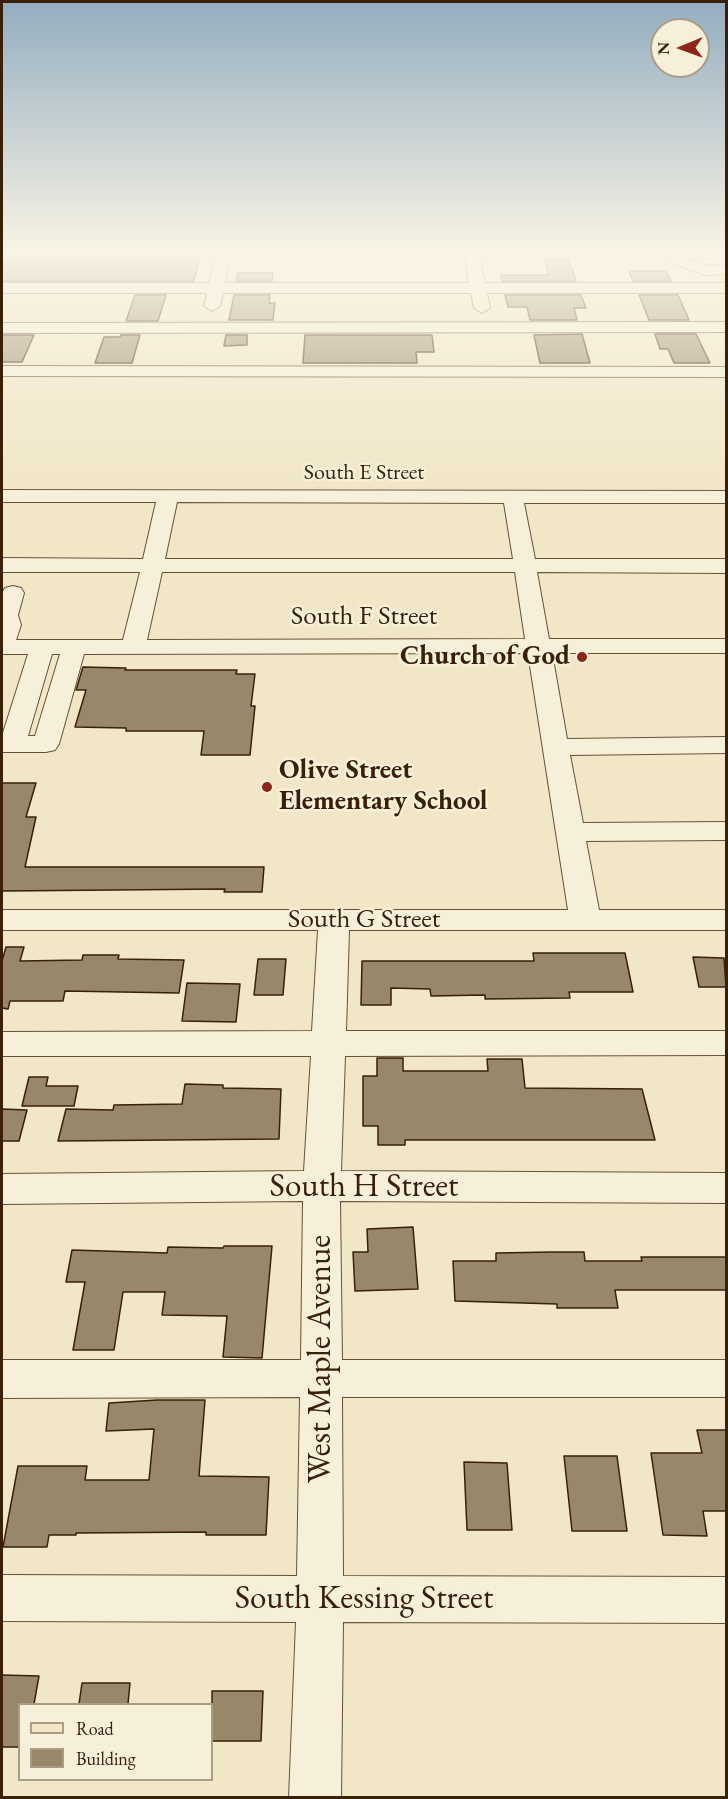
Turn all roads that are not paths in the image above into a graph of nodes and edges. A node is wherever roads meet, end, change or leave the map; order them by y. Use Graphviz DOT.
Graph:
graph roads {
  1 [pos="486,336"];
  2 [pos="490,359"];
  3 [pos="2,371"];
  4 [pos="726,372"];
  5 [pos="2,496"];
  6 [pos="513,496"];
  7 [pos="168,497"];
  8 [pos="726,497"];
  9 [pos="152,564"];
  10 [pos="2,565"];
  11 [pos="525,565"];
  12 [pos="726,566"];
  13 [pos="13,593"];
  14 [pos="539,646"];
  15 [pos="726,646"];
  16 [pos="2,647"];
  17 [pos="42,647"];
  18 [pos="74,647"];
  19 [pos="133,648"];
  20 [pos="7,744"];
  21 [pos="726,745"];
  22 [pos="556,747"];
  23 [pos="726,831"];
  24 [pos="571,832"];
  25 [pos="585,919"];
  26 [pos="2,920"];
  27 [pos="334,920"];
  28 [pos="726,920"];
  29 [pos="726,1043"];
  30 [pos="2,1044"];
  31 [pos="329,1044"];
  32 [pos="322,1186"];
  33 [pos="726,1188"];
  34 [pos="2,1189"];
  35 [pos="726,1378"];
  36 [pos="2,1379"];
  37 [pos="321,1379"];
  38 [pos="2,1599"];
  39 [pos="320,1599"];
  40 [pos="726,1600"];
  41 [pos="315,1797"];
  1 -- 2 [label="street"];
  2 -- 3 [label="street"];
  2 -- 4 [label="street"];
  5 -- 7 [label="street, South E Street"];
  6 -- 7 [label="street, South E Street"];
  6 -- 8 [label="street, South E Street"];
  6 -- 11 [label="street"];
  7 -- 9 [label="street"];
  9 -- 10 [label="street"];
  9 -- 11 [label="street"];
  9 -- 19 [label="street"];
  11 -- 12 [label="street"];
  11 -- 14 [label="street"];
  13 -- 16 [label="street"];
  14 -- 15 [label="street, South F Street"];
  14 -- 19 [label="street, South F Street"];
  14 -- 22 [label="street"];
  16 -- 17 [label="street, South F Street"];
  17 -- 18 [label="street, South F Street"];
  17 -- 20 [label="street"];
  18 -- 19 [label="street, South F Street"];
  18 -- 20 [label="street"];
  21 -- 22 [label="street"];
  22 -- 24 [label="street"];
  23 -- 24 [label="street"];
  24 -- 25 [label="street"];
  25 -- 27 [label="street, South G Street"];
  25 -- 28 [label="street, South G Street"];
  26 -- 27 [label="street, South G Street"];
  27 -- 31 [label="street, West Maple Avenue"];
  29 -- 31 [label="street"];
  30 -- 31 [label="street"];
  31 -- 32 [label="street, West Maple Avenue"];
  32 -- 33 [label="street, South H Street"];
  32 -- 34 [label="street, South H Street"];
  32 -- 37 [label="street, West Maple Avenue"];
  35 -- 37 [label="street"];
  36 -- 37 [label="street"];
  37 -- 39 [label="street, West Maple Avenue"];
  38 -- 39 [label="street, South Kessing Street"];
  39 -- 40 [label="street, South Kessing Street"];
  39 -- 41 [label="street, West Maple Avenue"];
}
